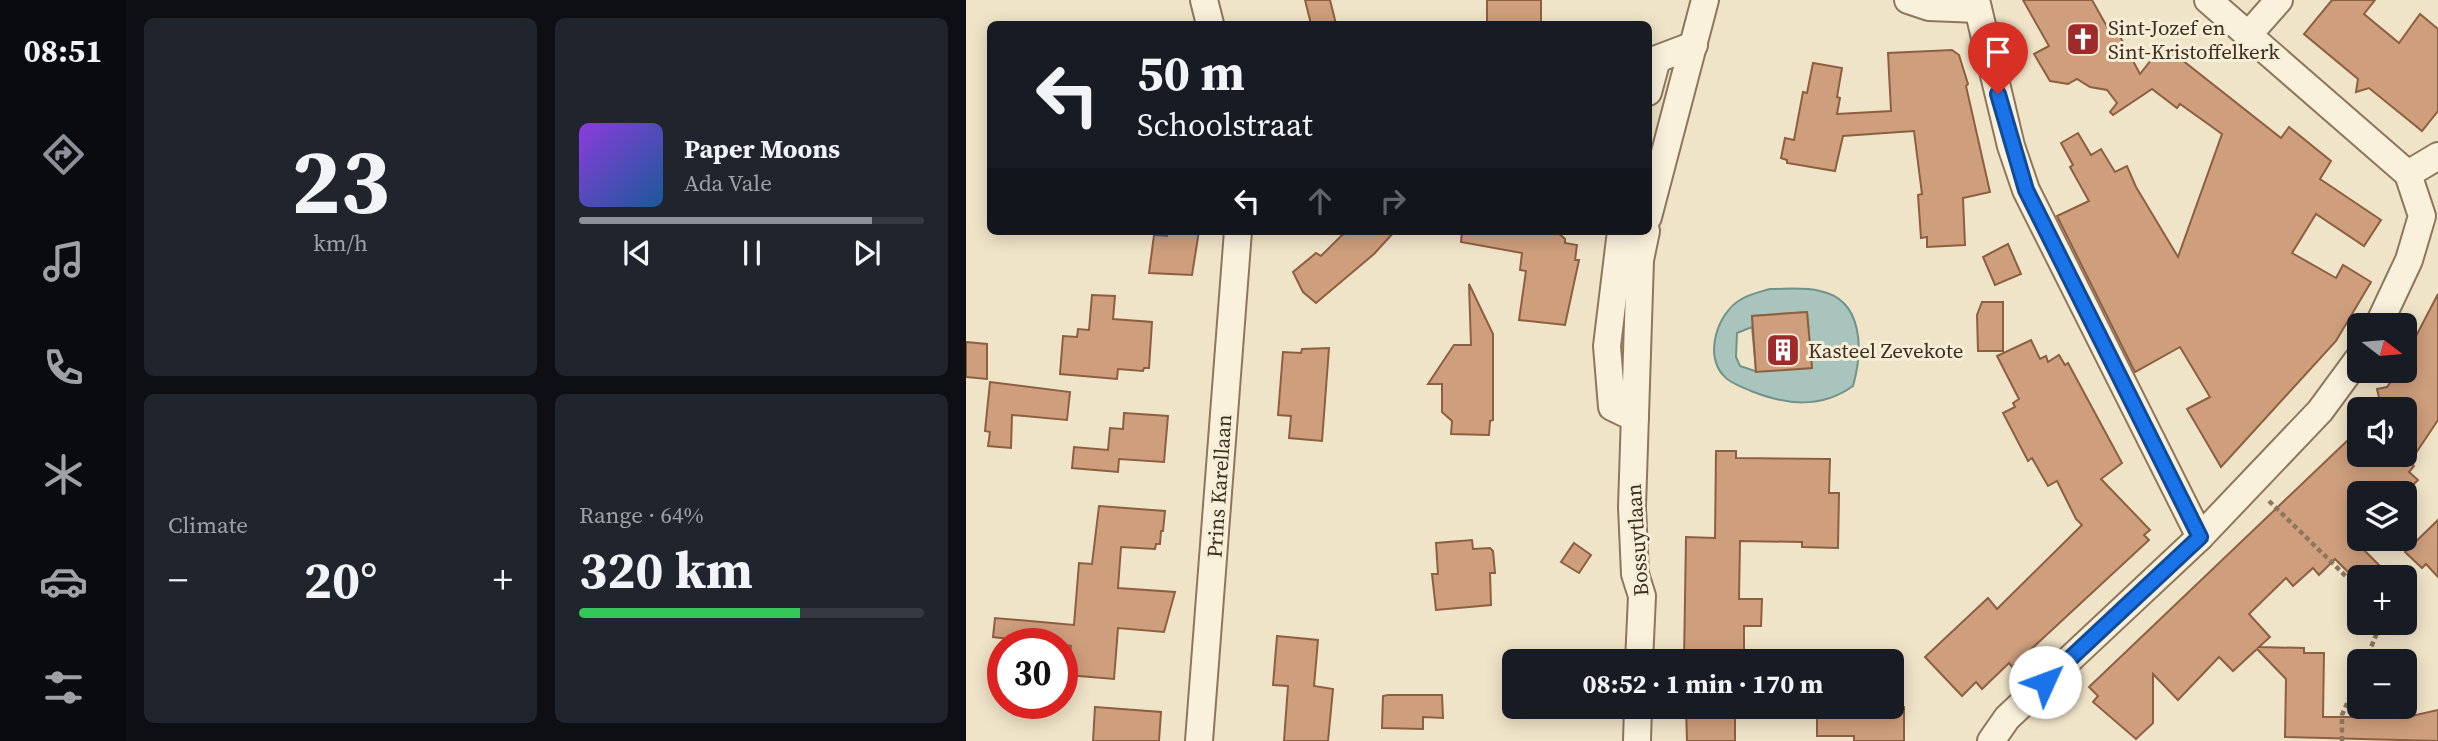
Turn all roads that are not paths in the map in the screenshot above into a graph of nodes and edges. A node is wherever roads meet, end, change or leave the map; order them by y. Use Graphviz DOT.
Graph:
graph roads {
  1 [pos="1204,0"];
  2 [pos="1705,0"];
  3 [pos="1908,0"];
  4 [pos="2208,0"];
  5 [pos="2279,0"];
  6 [pos="1977,4"];
  7 [pos="1209,21"];
  8 [pos="2249,34"];
  9 [pos="1694,45"];
  10 [pos="1652,77"];
  11 [pos="2438,156"];
  12 [pos="2408,174"];
  13 [pos="1652,204"];
  14 [pos="1238,235"];
  15 [pos="1620,235"];
  16 [pos="1645,235"];
  17 [pos="2384,313"];
  18 [pos="2347,374"];
  19 [pos="1634,418"];
  20 [pos="2200,537"];
  21 [pos="1640,649"];
  22 [pos="1638,719"];
  23 [pos="1199,741"];
  24 [pos="1637,741"];
  25 [pos="1991,741"];
  1 -- 7 [label="street"];
  2 -- 9 [label="street"];
  3 -- 6 [label="street"];
  4 -- 8 [label="street"];
  5 -- 8 [label="street"];
  6 -- 20 [label="street"];
  8 -- 12 [label="street"];
  9 -- 10 [label="street"];
  9 -- 13 [label="street"];
  11 -- 12 [label="street"];
  12 -- 17 [label="street"];
  14 -- 23 [label="street, Prins Karellaan"];
  15 -- 19 [label="street"];
  16 -- 19 [label="street, Bossuytlaan"];
  18 -- 20 [label="street"];
  19 -- 21 [label="street, Bossuytlaan"];
  20 -- 25 [label="street"];
  22 -- 24 [label="street"];
}
